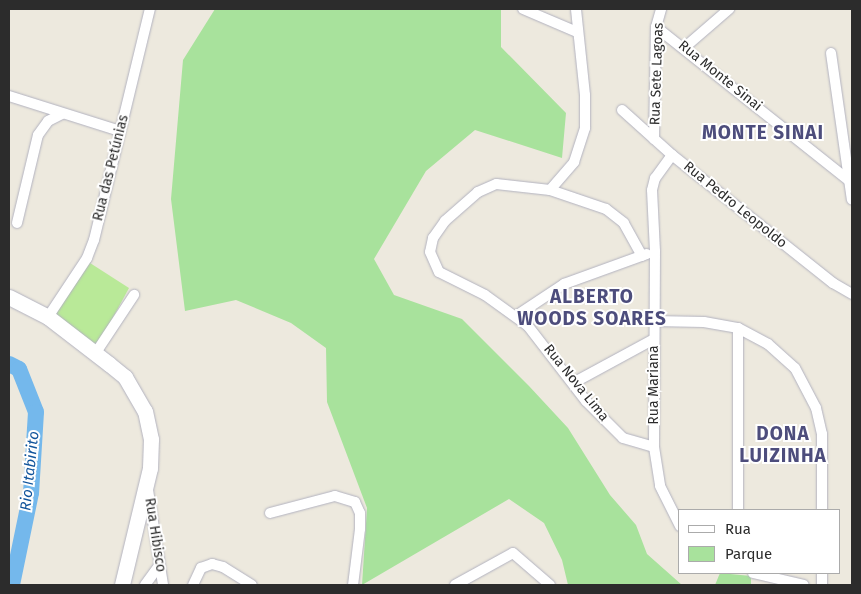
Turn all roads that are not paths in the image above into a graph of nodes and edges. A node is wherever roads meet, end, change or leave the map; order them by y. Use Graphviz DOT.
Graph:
graph roads {
  1 [pos="150,9"];
  2 [pos="523,9"];
  3 [pos="576,9"];
  4 [pos="661,9"];
  5 [pos="730,9"];
  6 [pos="656,27"];
  7 [pos="577,32"];
  8 [pos="684,48"];
  9 [pos="831,54"];
  10 [pos="9,96"];
  11 [pos="622,110"];
  12 [pos="62,114"];
  13 [pos="120,131"];
  14 [pos="654,139"];
  15 [pos="672,155"];
  16 [pos="851,182"];
  17 [pos="550,190"];
  18 [pos="852,200"];
  19 [pos="17,223"];
  20 [pos="655,251"];
  21 [pos="642,256"];
  22 [pos="852,294"];
  23 [pos="134,295"];
  24 [pos="9,297"];
  25 [pos="516,316"];
  26 [pos="48,317"];
  27 [pos="653,321"];
  28 [pos="738,328"];
  29 [pos="654,339"];
  30 [pos="95,354"];
  31 [pos="573,383"];
  32 [pos="654,447"];
  33 [pos="147,484"];
  34 [pos="738,509"];
  35 [pos="822,509"];
  36 [pos="270,513"];
  37 [pos="678,522"];
  38 [pos="158,566"];
  39 [pos="757,574"];
  40 [pos="122,585"];
  41 [pos="145,585"];
  42 [pos="163,585"];
  43 [pos="193,585"];
  44 [pos="252,585"];
  45 [pos="353,585"];
  46 [pos="455,585"];
  47 [pos="550,585"];
  48 [pos="804,585"];
  1 -- 13 [label="street, Rua das Petúnias"];
  2 -- 7 [label="street"];
  3 -- 7 [label="street"];
  4 -- 6 [label="street, Rua Sete Lagoas"];
  5 -- 8 [label="street"];
  6 -- 8 [label="street, Rua Monte Sinai"];
  6 -- 14 [label="street, Rua Sete Lagoas"];
  7 -- 17 [label="street"];
  8 -- 16 [label="street, Rua Monte Sinai"];
  9 -- 16 [label="street"];
  10 -- 12 [label="street"];
  11 -- 14 [label="street, Rua Pedro Leopoldo"];
  12 -- 13 [label="street"];
  12 -- 19 [label="street"];
  13 -- 26 [label="street, Rua das Petúnias"];
  14 -- 15 [label="street, Rua Pedro Leopoldo"];
  15 -- 20 [label="street, Rua Mariana"];
  15 -- 22 [label="street, Rua Pedro Leopoldo"];
  16 -- 18 [label="street"];
  17 -- 21 [label="street"];
  17 -- 25 [label="street, Rua Nova Lima"];
  20 -- 21 [label="street"];
  20 -- 27 [label="street, Rua Mariana"];
  21 -- 25 [label="street"];
  23 -- 30 [label="street"];
  24 -- 26 [label="street"];
  25 -- 31 [label="street, Rua Nova Lima"];
  26 -- 30 [label="street"];
  27 -- 28 [label="street"];
  27 -- 29 [label="street, Rua Mariana"];
  28 -- 34 [label="street"];
  28 -- 35 [label="street"];
  29 -- 31 [label="street"];
  29 -- 32 [label="street, Rua Mariana"];
  30 -- 33 [label="street"];
  31 -- 32 [label="street, Rua Nova Lima"];
  32 -- 37 [label="street, Rua Mariana"];
  33 -- 38 [label="street, Rua Hibisco"];
  33 -- 40 [label="street"];
  36 -- 45 [label="street"];
  38 -- 41 [label="street"];
  38 -- 42 [label="street, Rua Hibisco"];
  39 -- 48 [label="street"];
  43 -- 44 [label="street"];
  46 -- 47 [label="street"];
}
